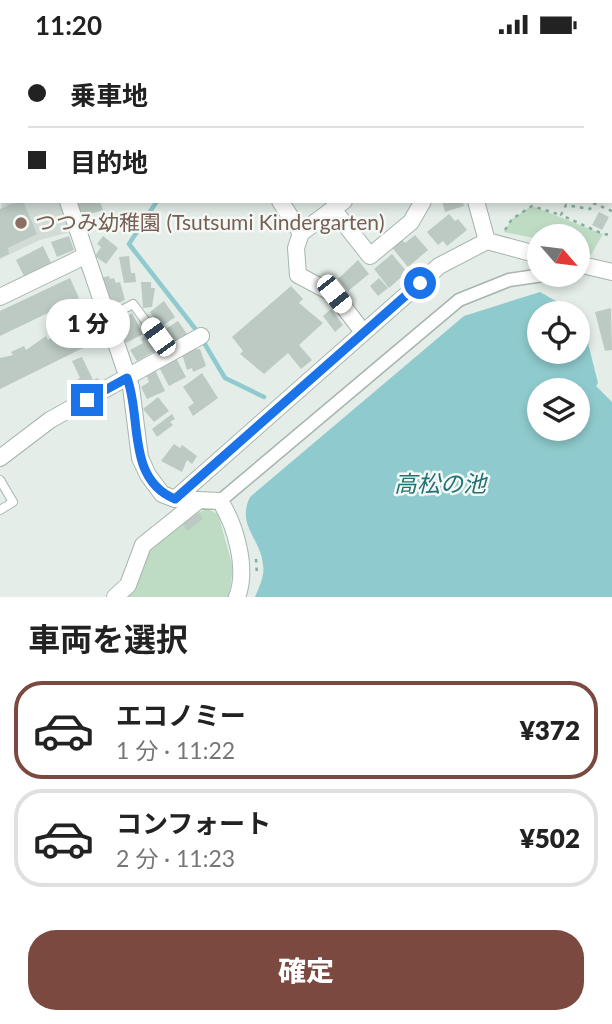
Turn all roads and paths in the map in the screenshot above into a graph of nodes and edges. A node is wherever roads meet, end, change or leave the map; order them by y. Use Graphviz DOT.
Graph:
graph roads {
  1 [pos="69,203"];
  2 [pos="281,203"];
  3 [pos="422,203"];
  4 [pos="477,203"];
  5 [pos="593,203"];
  6 [pos="595,203"];
  7 [pos="339,205"];
  8 [pos="612,211"];
  9 [pos="561,215"];
  10 [pos="504,232"];
  11 [pos="301,233"];
  12 [pos="612,235"];
  13 [pos="487,241"];
  14 [pos="527,252"];
  15 [pos="85,256"];
  16 [pos="590,267"];
  17 [pos="612,272"];
  18 [pos="527,277"];
  19 [pos="0,297"];
  20 [pos="107,318"];
  21 [pos="363,332"];
  22 [pos="199,337"];
  23 [pos="170,353"];
  24 [pos="127,378"];
  25 [pos="0,458"];
  26 [pos="0,480"];
  27 [pos="175,499"];
  28 [pos="198,501"];
  29 [pos="220,501"];
  30 [pos="0,510"];
  31 [pos="115,597"];
  32 [pos="237,597"];
  1 -- 15 [label="street"];
  2 -- 11 [label="street"];
  3 -- 7 [label="street"];
  4 -- 13 [label="street"];
  5 -- 9 [label="path"];
  6 -- 8 [label="path"];
  7 -- 11 [label="street"];
  9 -- 10 [label="path"];
  9 -- 12 [label="path"];
  11 -- 21 [label="street"];
  13 -- 14 [label="street"];
  13 -- 21 [label="street"];
  15 -- 19 [label="street"];
  15 -- 20 [label="street"];
  16 -- 17 [label="street"];
  18 -- 29 [label="street"];
  20 -- 23 [label="lane"];
  20 -- 24 [label="street"];
  21 -- 27 [label="street"];
  22 -- 23 [label="street"];
  23 -- 24 [label="street"];
  24 -- 25 [label="street"];
  24 -- 27 [label="street"];
  26 -- 30 [label="lane"];
  27 -- 28 [label="street"];
  28 -- 29 [label="street"];
  28 -- 31 [label="street"];
  29 -- 32 [label="street"];
}
